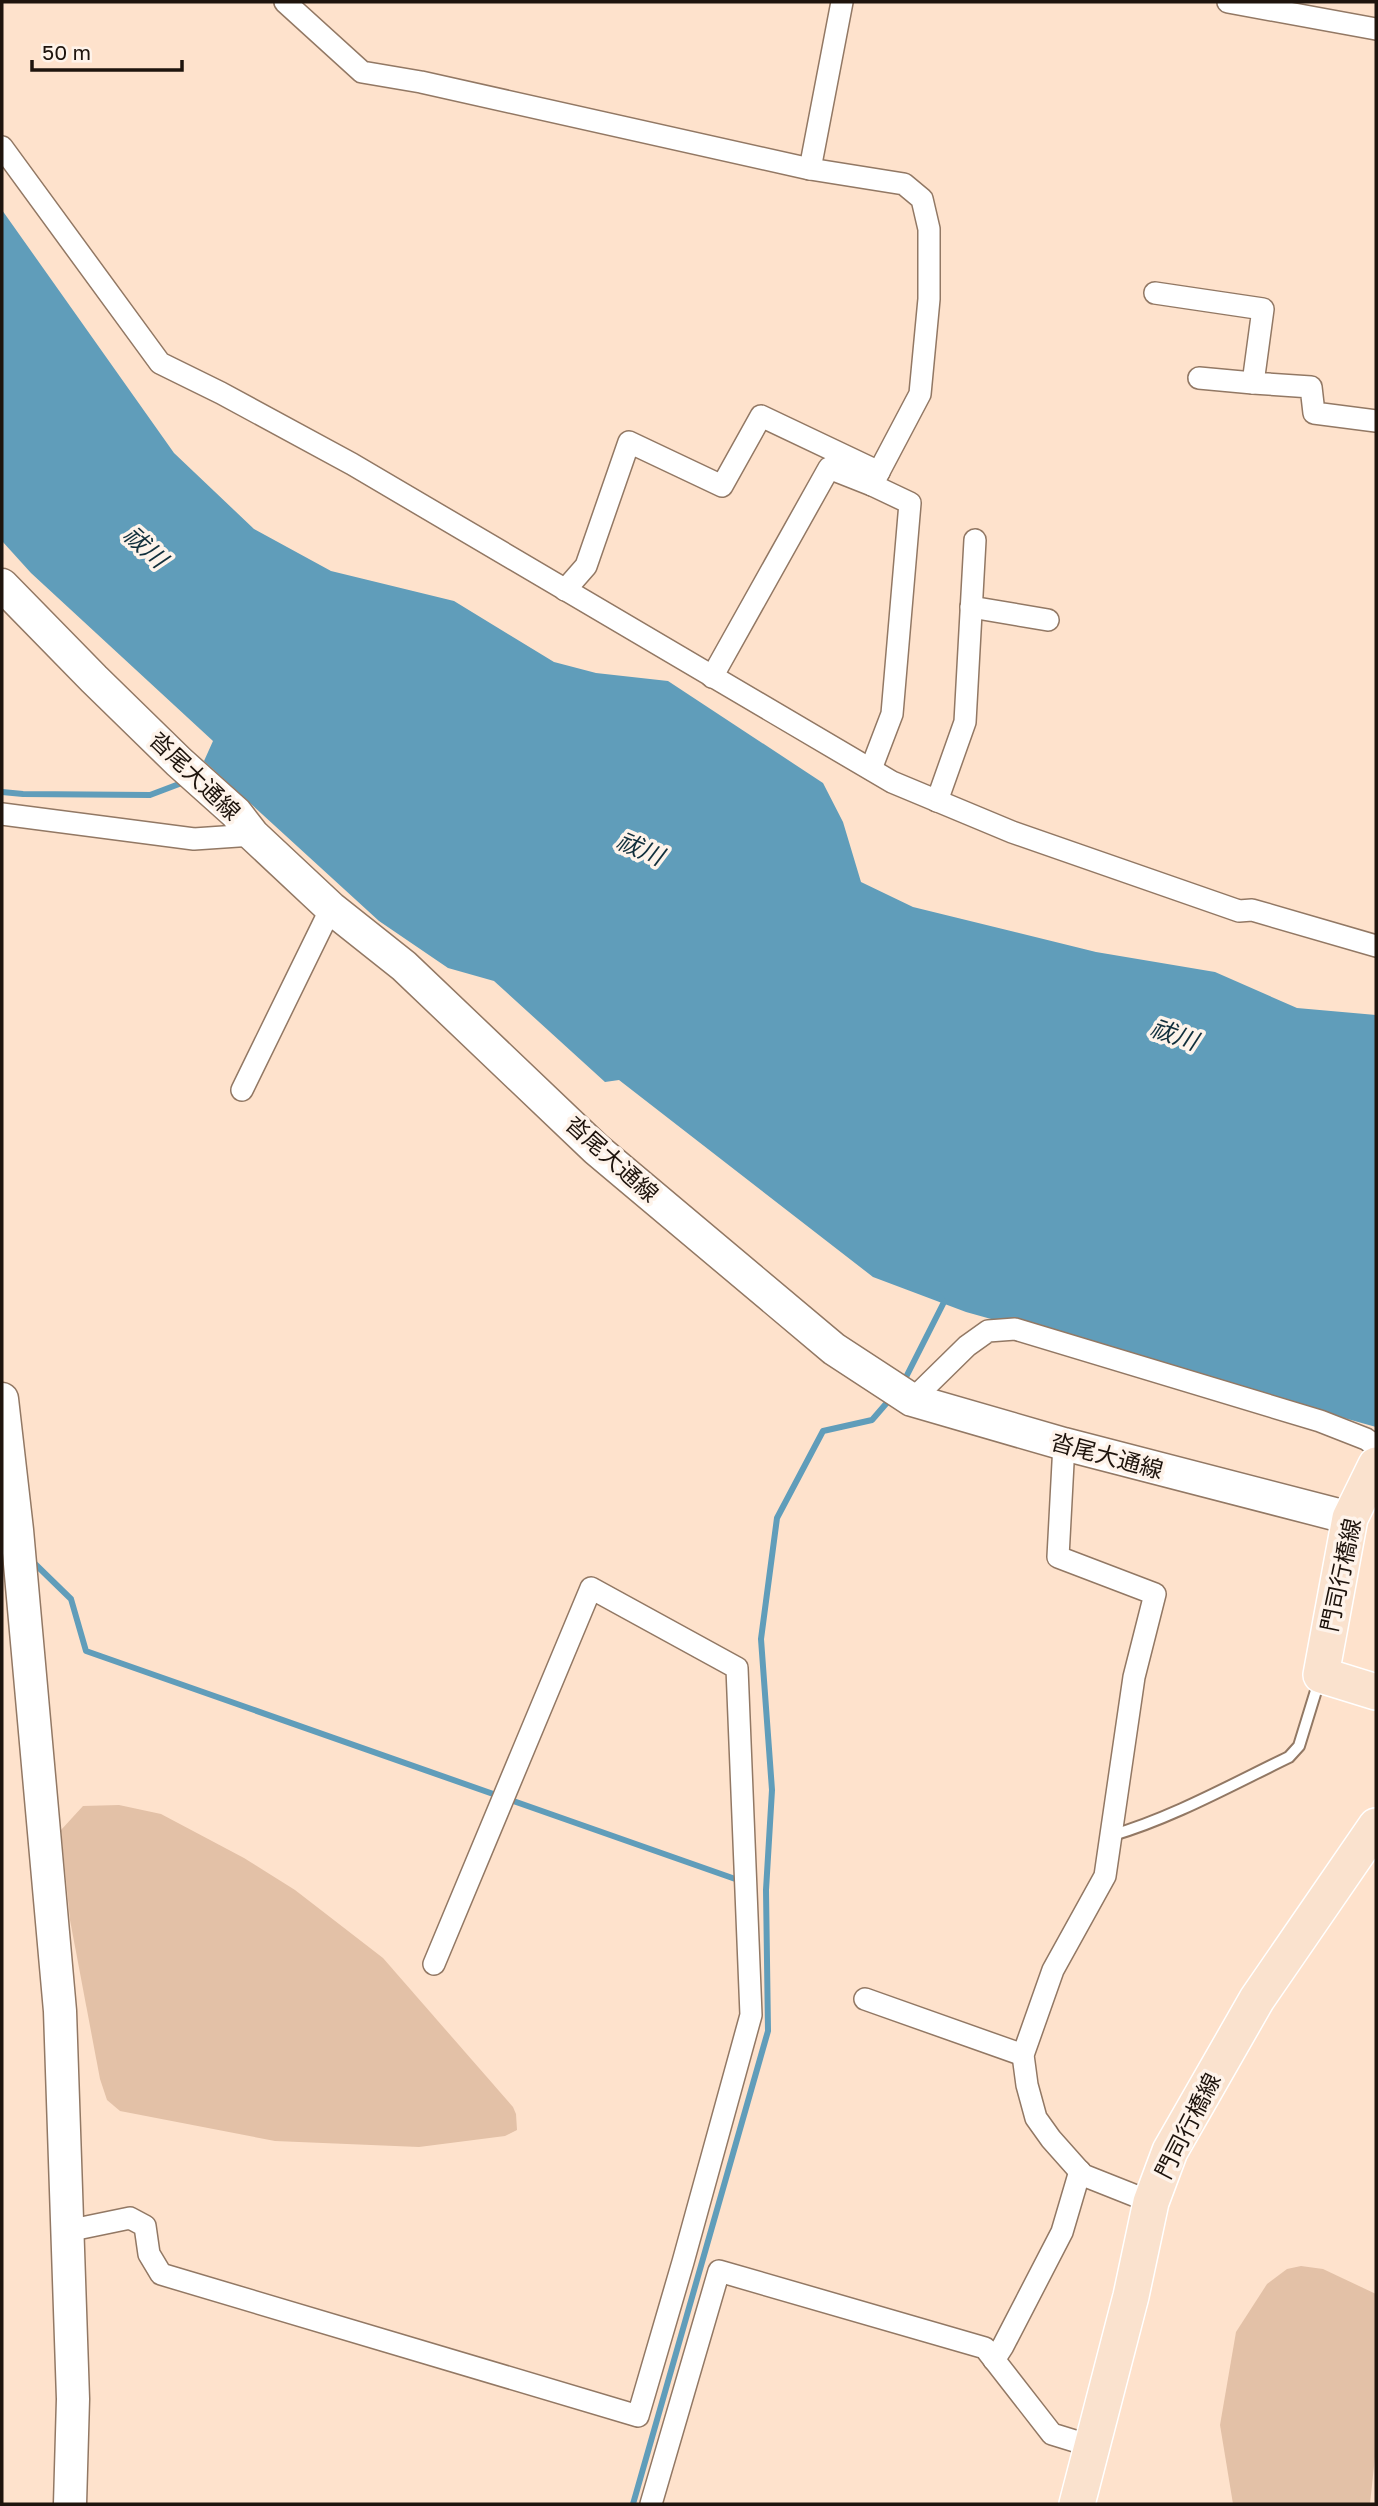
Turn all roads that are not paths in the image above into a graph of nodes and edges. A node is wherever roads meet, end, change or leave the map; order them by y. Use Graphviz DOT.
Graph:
graph roads {
  1 [pos="285,2"];
  2 [pos="842,2"];
  3 [pos="1228,2"];
  4 [pos="1376,29"];
  5 [pos="2,147"];
  6 [pos="810,169"];
  7 [pos="1155,293"];
  8 [pos="1199,378"];
  9 [pos="1253,383"];
  10 [pos="1376,421"];
  11 [pos="875,479"];
  12 [pos="975,540"];
  13 [pos="2,585"];
  14 [pos="565,590"];
  15 [pos="971,607"];
  16 [pos="1048,620"];
  17 [pos="712,677"];
  18 [pos="871,769"];
  19 [pos="937,800"];
  20 [pos="2,814"];
  21 [pos="245,824"];
  22 [pos="331,908"];
  23 [pos="1376,946"];
  24 [pos="242,1090"];
  25 [pos="2,1399"];
  26 [pos="912,1400"];
  27 [pos="1063,1444"];
  28 [pos="1376,1446"];
  29 [pos="1376,1465"];
  30 [pos="1350,1518"];
  31 [pos="17,1530"];
  32 [pos="2,1559"];
  33 [pos="1321,1675"];
  34 [pos="1376,1692"];
  35 [pos="1376,1826"];
  36 [pos="1110,1836"];
  37 [pos="433,1964"];
  38 [pos="865,1999"];
  39 [pos="1023,2055"];
  40 [pos="1080,2171"];
  41 [pos="1151,2202"];
  42 [pos="68,2231"];
  43 [pos="683,2262"];
  44 [pos="719,2271"];
  45 [pos="994,2360"];
  46 [pos="1091,2446"];
  47 [pos="71,2504"];
  48 [pos="651,2504"];
  49 [pos="1077,2504"];
  1 -- 6 [label="street"];
  2 -- 6 [label="street"];
  3 -- 4 [label="street"];
  5 -- 14 [label="street"];
  6 -- 11 [label="street"];
  7 -- 9 [label="street"];
  8 -- 9 [label="street"];
  9 -- 10 [label="street"];
  11 -- 14 [label="street"];
  11 -- 17 [label="street"];
  11 -- 18 [label="street"];
  12 -- 15 [label="street"];
  13 -- 21 [label="main road, 沓尾大通線"];
  14 -- 17 [label="street"];
  15 -- 16 [label="street"];
  15 -- 19 [label="street"];
  17 -- 18 [label="street"];
  18 -- 19 [label="street"];
  19 -- 23 [label="street"];
  20 -- 21 [label="street"];
  21 -- 22 [label="main road, 沓尾大通線"];
  22 -- 24 [label="street"];
  22 -- 26 [label="main road, 沓尾大通線"];
  25 -- 31 [label="main road"];
  26 -- 27 [label="main road, 沓尾大通線"];
  26 -- 28 [label="street"];
  27 -- 30 [label="main road, 沓尾大通線"];
  27 -- 36 [label="street"];
  29 -- 30 [label="main road, 門司行橋線"];
  30 -- 33 [label="main road, 門司行橋線"];
  31 -- 32 [label="street"];
  31 -- 42 [label="main road"];
  33 -- 34 [label="main road"];
  33 -- 36 [label="lane"];
  35 -- 41 [label="main road, 門司行橋線"];
  36 -- 39 [label="street"];
  37 -- 43 [label="street"];
  38 -- 39 [label="street"];
  39 -- 40 [label="street"];
  40 -- 41 [label="street"];
  40 -- 45 [label="street"];
  41 -- 46 [label="main road, 門司行橋線"];
  42 -- 43 [label="street"];
  42 -- 47 [label="main road"];
  43 -- 44 [label="street"];
  44 -- 45 [label="street"];
  44 -- 48 [label="street"];
  45 -- 46 [label="street"];
  46 -- 49 [label="main road, 門司行橋線"];
}
